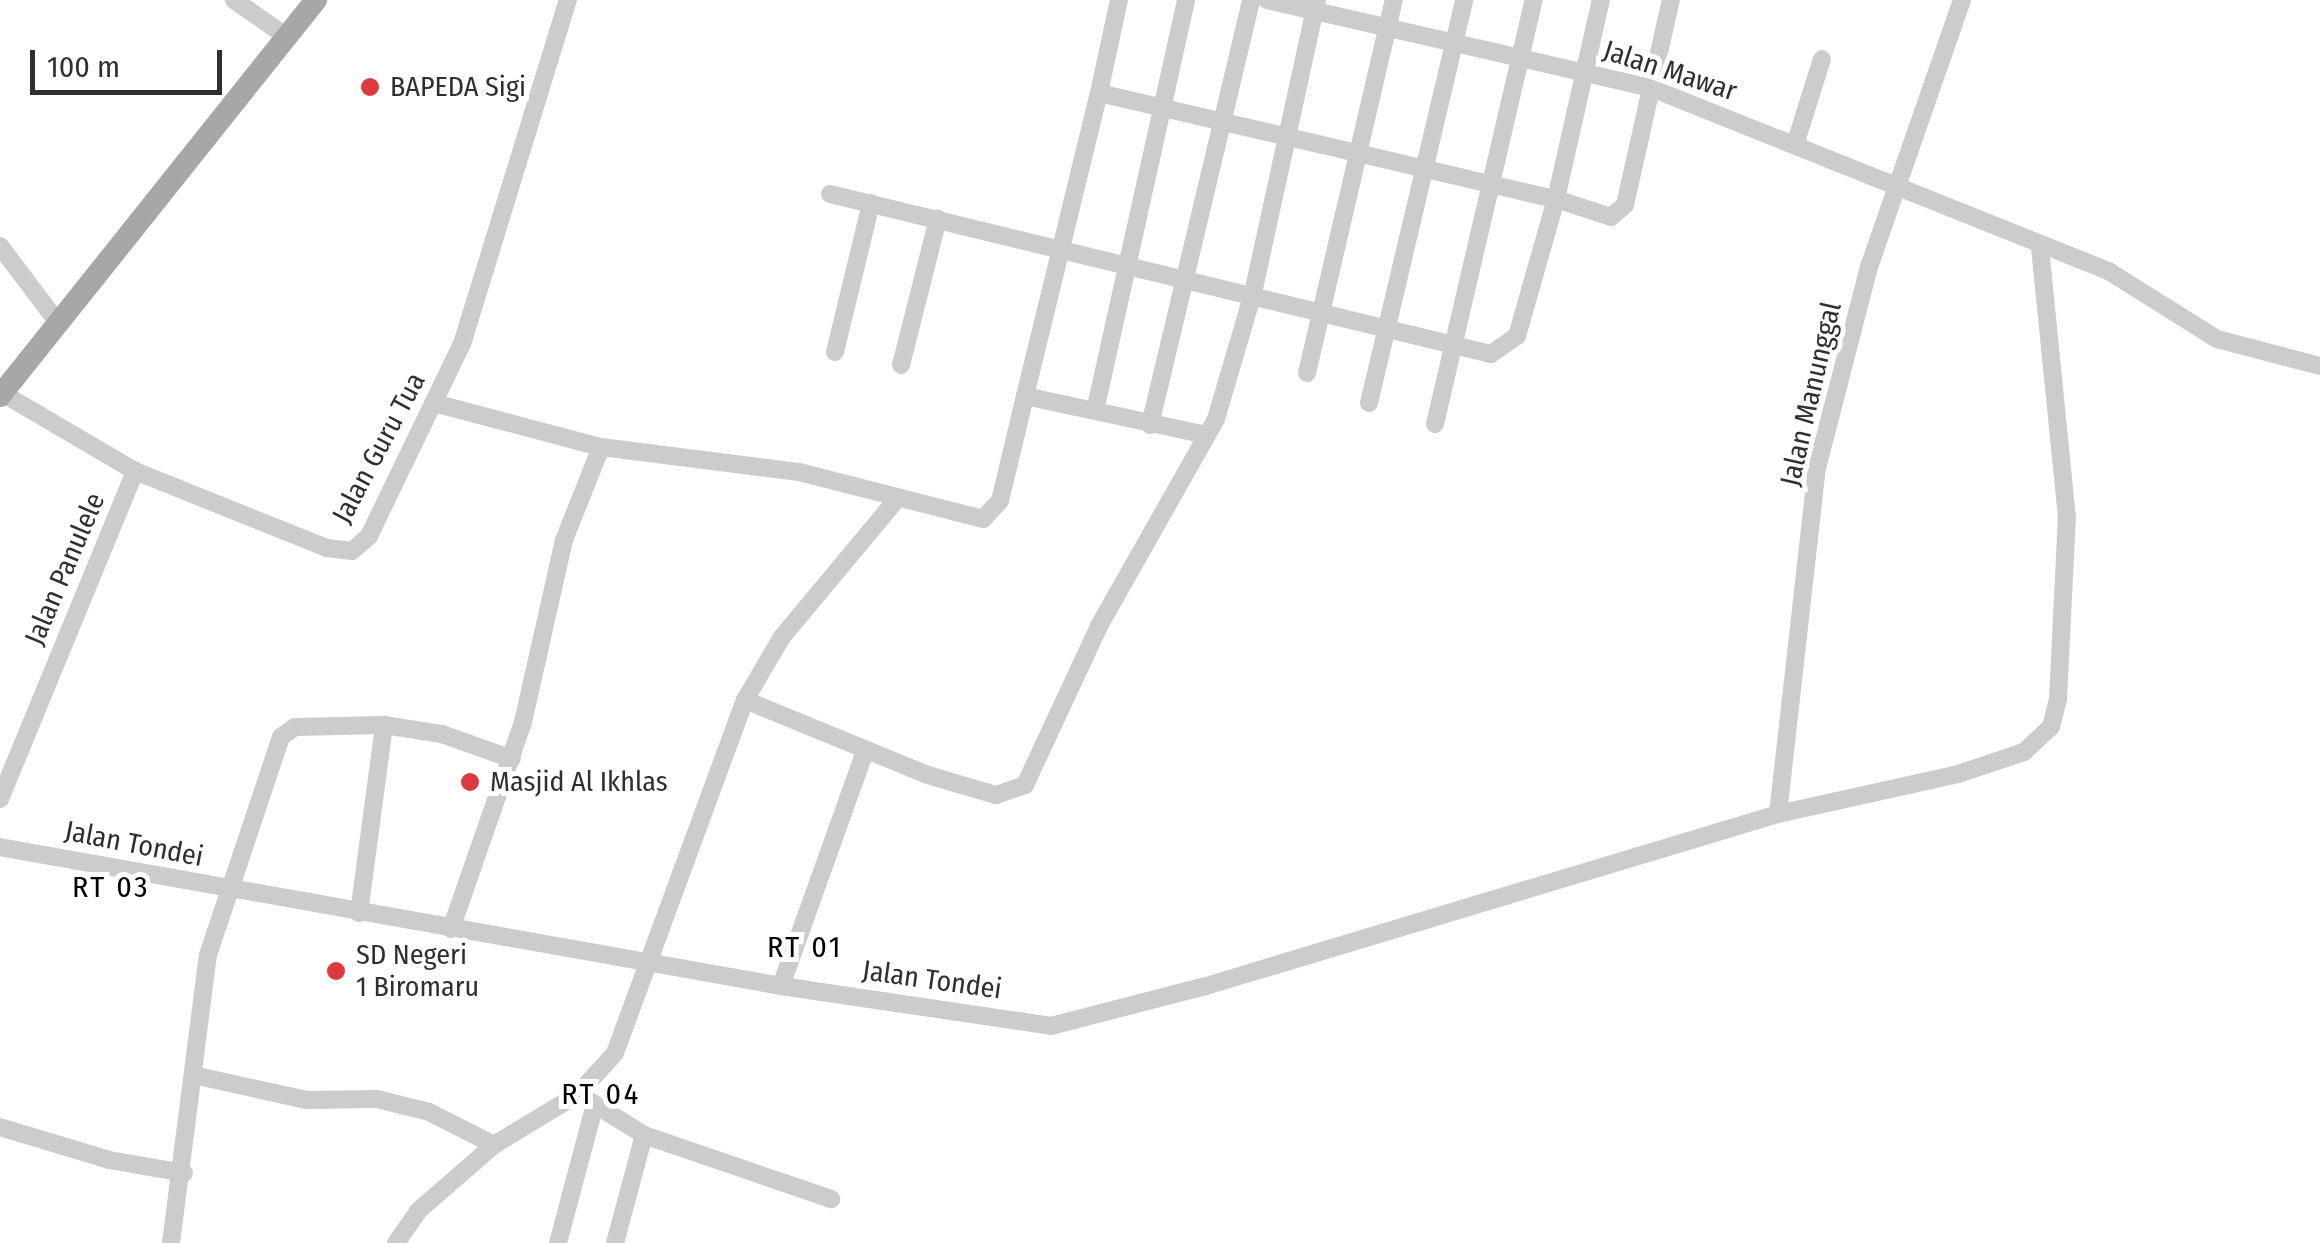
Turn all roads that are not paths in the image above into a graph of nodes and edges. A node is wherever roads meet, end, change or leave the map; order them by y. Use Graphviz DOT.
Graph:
graph roads {
  1 [pos="234,0"];
  2 [pos="316,0"];
  3 [pos="568,0"];
  4 [pos="1118,0"];
  5 [pos="1186,0"];
  6 [pos="1251,0"];
  7 [pos="1268,0"];
  8 [pos="1394,0"];
  9 [pos="1464,0"];
  10 [pos="1534,0"];
  11 [pos="1601,0"];
  12 [pos="1671,0"];
  13 [pos="1962,0"];
  14 [pos="1316,5"];
  15 [pos="1388,26"];
  16 [pos="288,37"];
  17 [pos="1455,42"];
  18 [pos="1522,58"];
  19 [pos="1822,59"];
  20 [pos="1585,72"];
  21 [pos="1651,88"];
  22 [pos="1098,93"];
  23 [pos="1164,106"];
  24 [pos="1224,122"];
  25 [pos="1286,137"];
  26 [pos="1794,145"];
  27 [pos="1359,153"];
  28 [pos="1426,170"];
  29 [pos="1491,185"];
  30 [pos="1899,187"];
  31 [pos="830,194"];
  32 [pos="1556,199"];
  33 [pos="871,203"];
  34 [pos="938,219"];
  35 [pos="0,246"];
  36 [pos="2040,246"];
  37 [pos="1061,248"];
  38 [pos="1127,264"];
  39 [pos="1184,278"];
  40 [pos="1252,292"];
  41 [pos="1322,314"];
  42 [pos="59,324"];
  43 [pos="1389,330"];
  44 [pos="1453,346"];
  45 [pos="835,352"];
  46 [pos="900,365"];
  47 [pos="2320,366"];
  48 [pos="1306,373"];
  49 [pos="1,394"];
  50 [pos="1025,396"];
  51 [pos="1369,402"];
  52 [pos="434,403"];
  53 [pos="1094,411"];
  54 [pos="1435,424"];
  55 [pos="1150,426"];
  56 [pos="1202,434"];
  57 [pos="601,447"];
  58 [pos="136,472"];
  59 [pos="896,500"];
  60 [pos="745,700"];
  61 [pos="384,725"];
  62 [pos="865,752"];
  63 [pos="512,759"];
  64 [pos="2,786"];
  65 [pos="1778,814"];
  66 [pos="0,847"];
  67 [pos="227,889"];
  68 [pos="360,913"];
  69 [pos="451,929"];
  70 [pos="648,961"];
  71 [pos="781,986"];
  72 [pos="193,1075"];
  73 [pos="578,1094"];
  74 [pos="594,1108"];
  75 [pos="0,1126"];
  76 [pos="644,1135"];
  77 [pos="494,1145"];
  78 [pos="184,1173"];
  79 [pos="831,1200"];
  80 [pos="170,1243"];
  81 [pos="396,1243"];
  82 [pos="558,1243"];
  83 [pos="615,1243"];
  1 -- 16 [label="street"];
  2 -- 16 [label="main road"];
  3 -- 52 [label="street, Jalan Guru Tua"];
  4 -- 22 [label="street"];
  5 -- 23 [label="street"];
  6 -- 24 [label="street"];
  7 -- 14 [label="street, Jalan Mawar"];
  8 -- 15 [label="street"];
  9 -- 17 [label="street"];
  10 -- 18 [label="street"];
  11 -- 20 [label="street"];
  12 -- 21 [label="street"];
  13 -- 30 [label="street, Jalan Manunggal"];
  14 -- 15 [label="street, Jalan Mawar"];
  14 -- 25 [label="street"];
  15 -- 17 [label="street, Jalan Mawar"];
  15 -- 27 [label="street"];
  16 -- 42 [label="main road"];
  17 -- 18 [label="street, Jalan Mawar"];
  17 -- 28 [label="street"];
  18 -- 20 [label="street, Jalan Mawar"];
  18 -- 29 [label="street"];
  19 -- 26 [label="street"];
  20 -- 21 [label="street, Jalan Mawar"];
  20 -- 32 [label="street"];
  21 -- 26 [label="street, Jalan Mawar"];
  21 -- 32 [label="street"];
  22 -- 23 [label="street"];
  22 -- 37 [label="street"];
  23 -- 24 [label="street"];
  23 -- 38 [label="street"];
  24 -- 25 [label="street"];
  24 -- 39 [label="street"];
  25 -- 27 [label="street"];
  25 -- 40 [label="street"];
  26 -- 30 [label="street, Jalan Mawar"];
  27 -- 28 [label="street"];
  27 -- 41 [label="street"];
  28 -- 29 [label="street"];
  28 -- 43 [label="street"];
  29 -- 32 [label="street"];
  29 -- 44 [label="street"];
  30 -- 36 [label="street, Jalan Mawar"];
  30 -- 65 [label="street, Jalan Manunggal"];
  31 -- 33 [label="street"];
  32 -- 44 [label="street"];
  33 -- 34 [label="street"];
  33 -- 45 [label="street"];
  34 -- 37 [label="street"];
  34 -- 46 [label="street"];
  35 -- 42 [label="street"];
  36 -- 47 [label="street, Jalan Mawar"];
  36 -- 65 [label="street, Jalan Tondei"];
  37 -- 38 [label="street"];
  37 -- 50 [label="street"];
  38 -- 39 [label="street"];
  38 -- 53 [label="street"];
  39 -- 40 [label="street"];
  39 -- 55 [label="street"];
  40 -- 41 [label="street"];
  40 -- 56 [label="street"];
  41 -- 43 [label="street"];
  41 -- 48 [label="street"];
  42 -- 49 [label="main road"];
  43 -- 44 [label="street"];
  43 -- 51 [label="street"];
  44 -- 54 [label="street"];
  49 -- 58 [label="street, Jalan Guru Tua"];
  50 -- 53 [label="street"];
  50 -- 59 [label="street"];
  52 -- 57 [label="street"];
  52 -- 58 [label="street, Jalan Guru Tua"];
  53 -- 55 [label="street"];
  55 -- 56 [label="street"];
  56 -- 62 [label="street"];
  57 -- 59 [label="street"];
  57 -- 63 [label="street"];
  58 -- 64 [label="street, Jalan Panulele"];
  59 -- 60 [label="street"];
  60 -- 62 [label="street"];
  60 -- 70 [label="street"];
  61 -- 63 [label="street"];
  61 -- 67 [label="street"];
  61 -- 68 [label="street"];
  62 -- 71 [label="street"];
  63 -- 69 [label="street"];
  65 -- 71 [label="street, Jalan Tondei"];
  66 -- 67 [label="street, Jalan Tondei"];
  67 -- 68 [label="street, Jalan Tondei"];
  67 -- 72 [label="street"];
  68 -- 69 [label="street, Jalan Tondei"];
  69 -- 70 [label="street, Jalan Tondei"];
  70 -- 71 [label="street, Jalan Tondei"];
  70 -- 73 [label="street"];
  72 -- 77 [label="street"];
  72 -- 78 [label="street"];
  73 -- 74 [label="street"];
  73 -- 77 [label="street"];
  74 -- 76 [label="street"];
  74 -- 82 [label="street"];
  75 -- 78 [label="street"];
  76 -- 79 [label="street"];
  76 -- 83 [label="street"];
  77 -- 81 [label="street"];
  78 -- 80 [label="street"];
}
